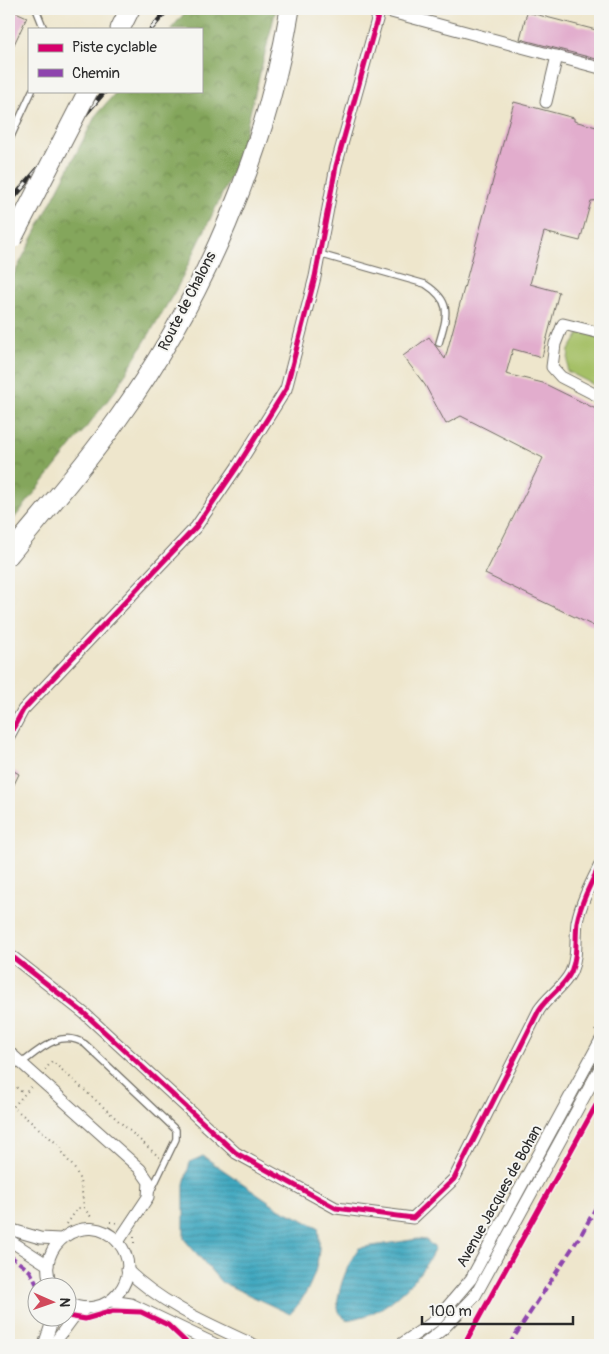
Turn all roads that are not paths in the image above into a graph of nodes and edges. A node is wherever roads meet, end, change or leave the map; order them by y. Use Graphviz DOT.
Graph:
graph roads {
  1 [pos="36,9"];
  2 [pos="130,9"];
  3 [pos="290,9"];
  4 [pos="380,9"];
  5 [pos="44,28"];
  6 [pos="120,28"];
  7 [pos="558,56"];
  8 [pos="600,68"];
  9 [pos="32,92"];
  10 [pos="87,92"];
  11 [pos="546,102"];
  12 [pos="9,141"];
  13 [pos="11,243"];
  14 [pos="319,254"];
  15 [pos="600,333"];
  16 [pos="439,343"];
  17 [pos="600,397"];
  18 [pos="9,555"];
  19 [pos="9,736"];
  20 [pos="600,864"];
  21 [pos="9,958"];
  22 [pos="598,1036"];
  23 [pos="9,1052"];
  24 [pos="22,1063"];
  25 [pos="600,1068"];
  26 [pos="148,1197"];
  27 [pos="9,1229"];
  28 [pos="60,1239"];
  29 [pos="9,1240"];
  30 [pos="118,1242"];
  31 [pos="48,1265"];
  32 [pos="127,1270"];
  33 [pos="50,1276"];
  34 [pos="111,1301"];
  35 [pos="78,1306"];
  36 [pos="86,1308"];
  37 [pos="51,1326"];
  38 [pos="396,1342"];
  39 [pos="44,1345"];
  40 [pos="53,1345"];
  41 [pos="217,1345"];
  42 [pos="254,1345"];
  43 [pos="422,1345"];
  1 -- 5 [label="lane"];
  2 -- 6 [label="main road"];
  3 -- 18 [label="main road, Route de Chalons"];
  4 -- 7 [label="street"];
  4 -- 14 [label="street"];
  7 -- 8 [label="street"];
  7 -- 11 [label="street"];
  9 -- 12 [label="lane"];
  10 -- 13 [label="main road, bridge"];
  14 -- 16 [label="lane"];
  14 -- 19 [label="street"];
  15 -- 17 [label="street"];
  20 -- 21 [label="street"];
  22 -- 38 [label="street, Avenue Jacques de Bohan"];
  23 -- 24 [label="street"];
  24 -- 26 [label="street"];
  24 -- 26 [label="lane"];
  25 -- 43 [label="street, Avenue Jacques de Bohan"];
  26 -- 30 [label="street"];
  27 -- 28 [label="street"];
  28 -- 30 [label="street"];
  28 -- 31 [label="street"];
  29 -- 31 [label="street"];
  30 -- 32 [label="street"];
  31 -- 33 [label="street"];
  32 -- 34 [label="street"];
  32 -- 42 [label="street"];
  34 -- 36 [label="street"];
  34 -- 41 [label="street"];
  35 -- 36 [label="street"];
  36 -- 40 [label="street"];
  37 -- 39 [label="street"];
}
